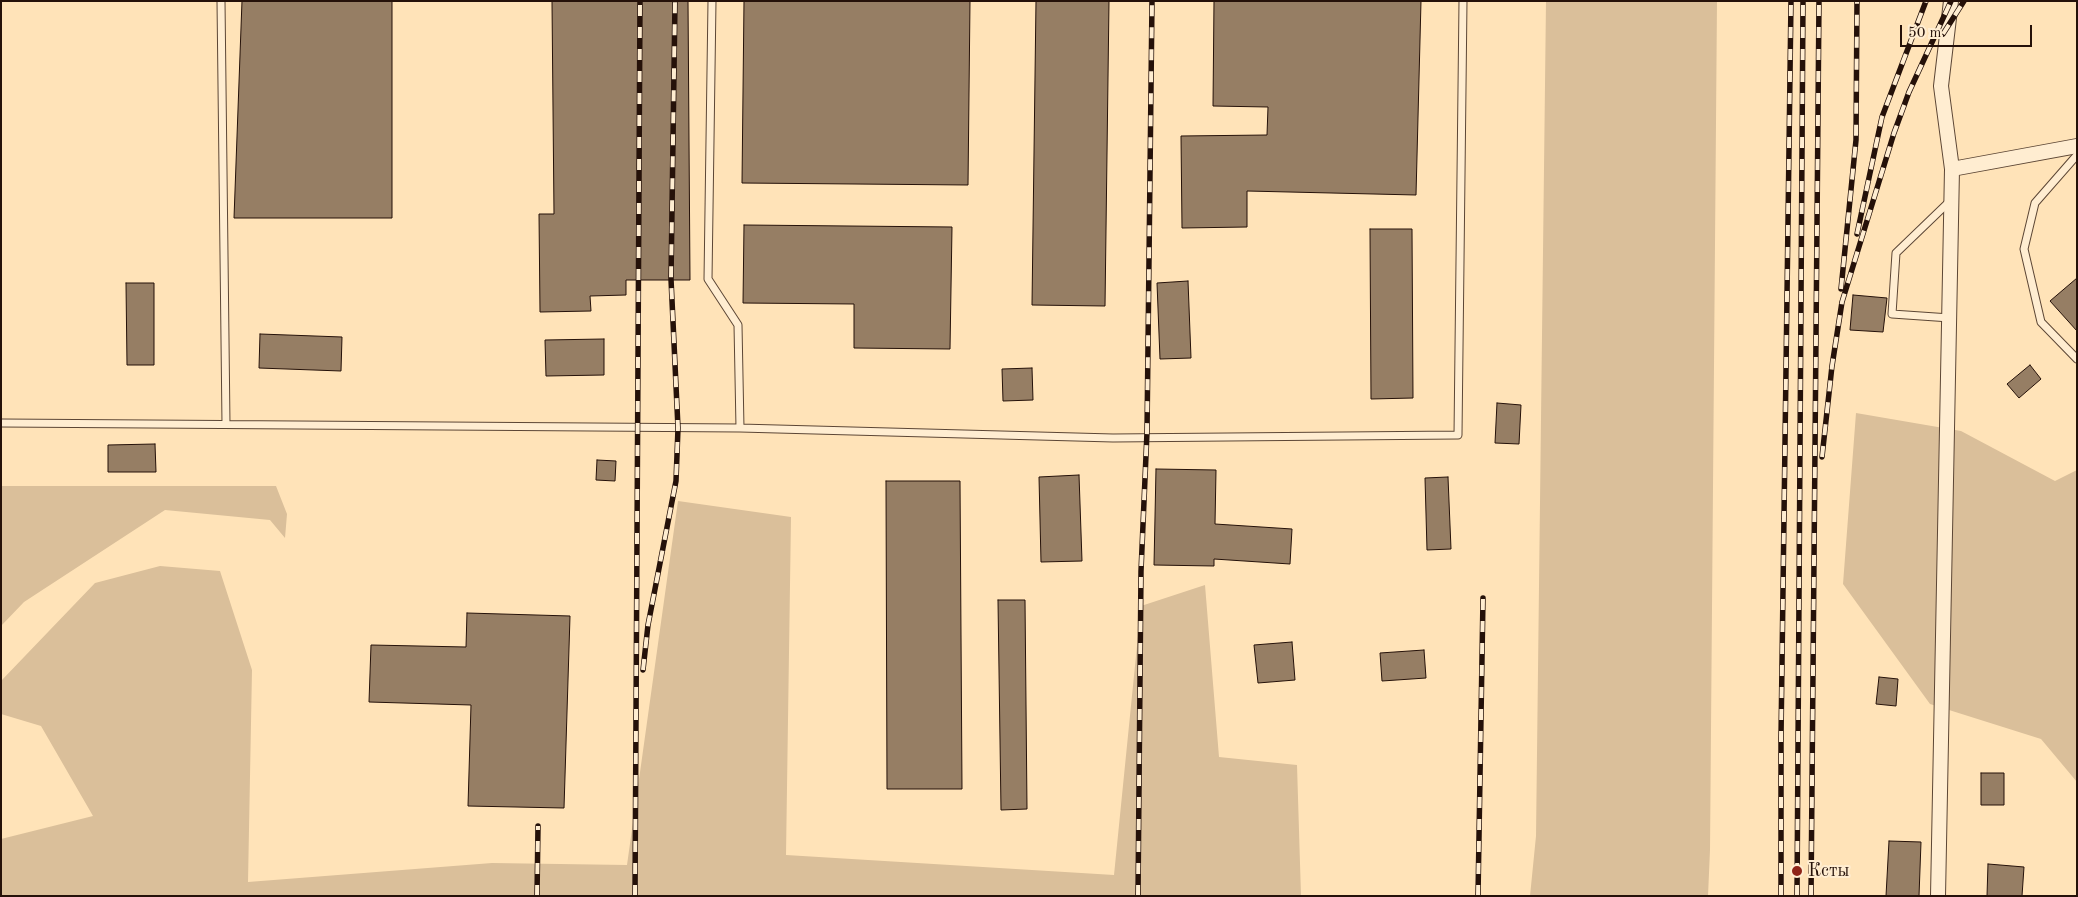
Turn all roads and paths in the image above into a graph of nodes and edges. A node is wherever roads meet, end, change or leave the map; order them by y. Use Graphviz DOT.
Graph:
graph roads {
  1 [pos="220,1"];
  2 [pos="712,1"];
  3 [pos="1463,1"];
  4 [pos="1952,1"];
  5 [pos="2077,146"];
  6 [pos="2077,155"];
  7 [pos="1952,169"];
  8 [pos="1952,200"];
  9 [pos="1950,318"];
  10 [pos="2077,359"];
  11 [pos="1,423"];
  12 [pos="226,424"];
  13 [pos="740,428"];
  14 [pos="1938,896"];
  1 -- 12 [label="lane"];
  2 -- 13 [label="lane"];
  3 -- 13 [label="lane"];
  4 -- 7 [label="street"];
  5 -- 7 [label="street"];
  6 -- 10 [label="lane"];
  7 -- 8 [label="street"];
  8 -- 9 [label="street"];
  8 -- 9 [label="lane"];
  9 -- 14 [label="street"];
  11 -- 12 [label="lane"];
  12 -- 13 [label="lane"];
}
